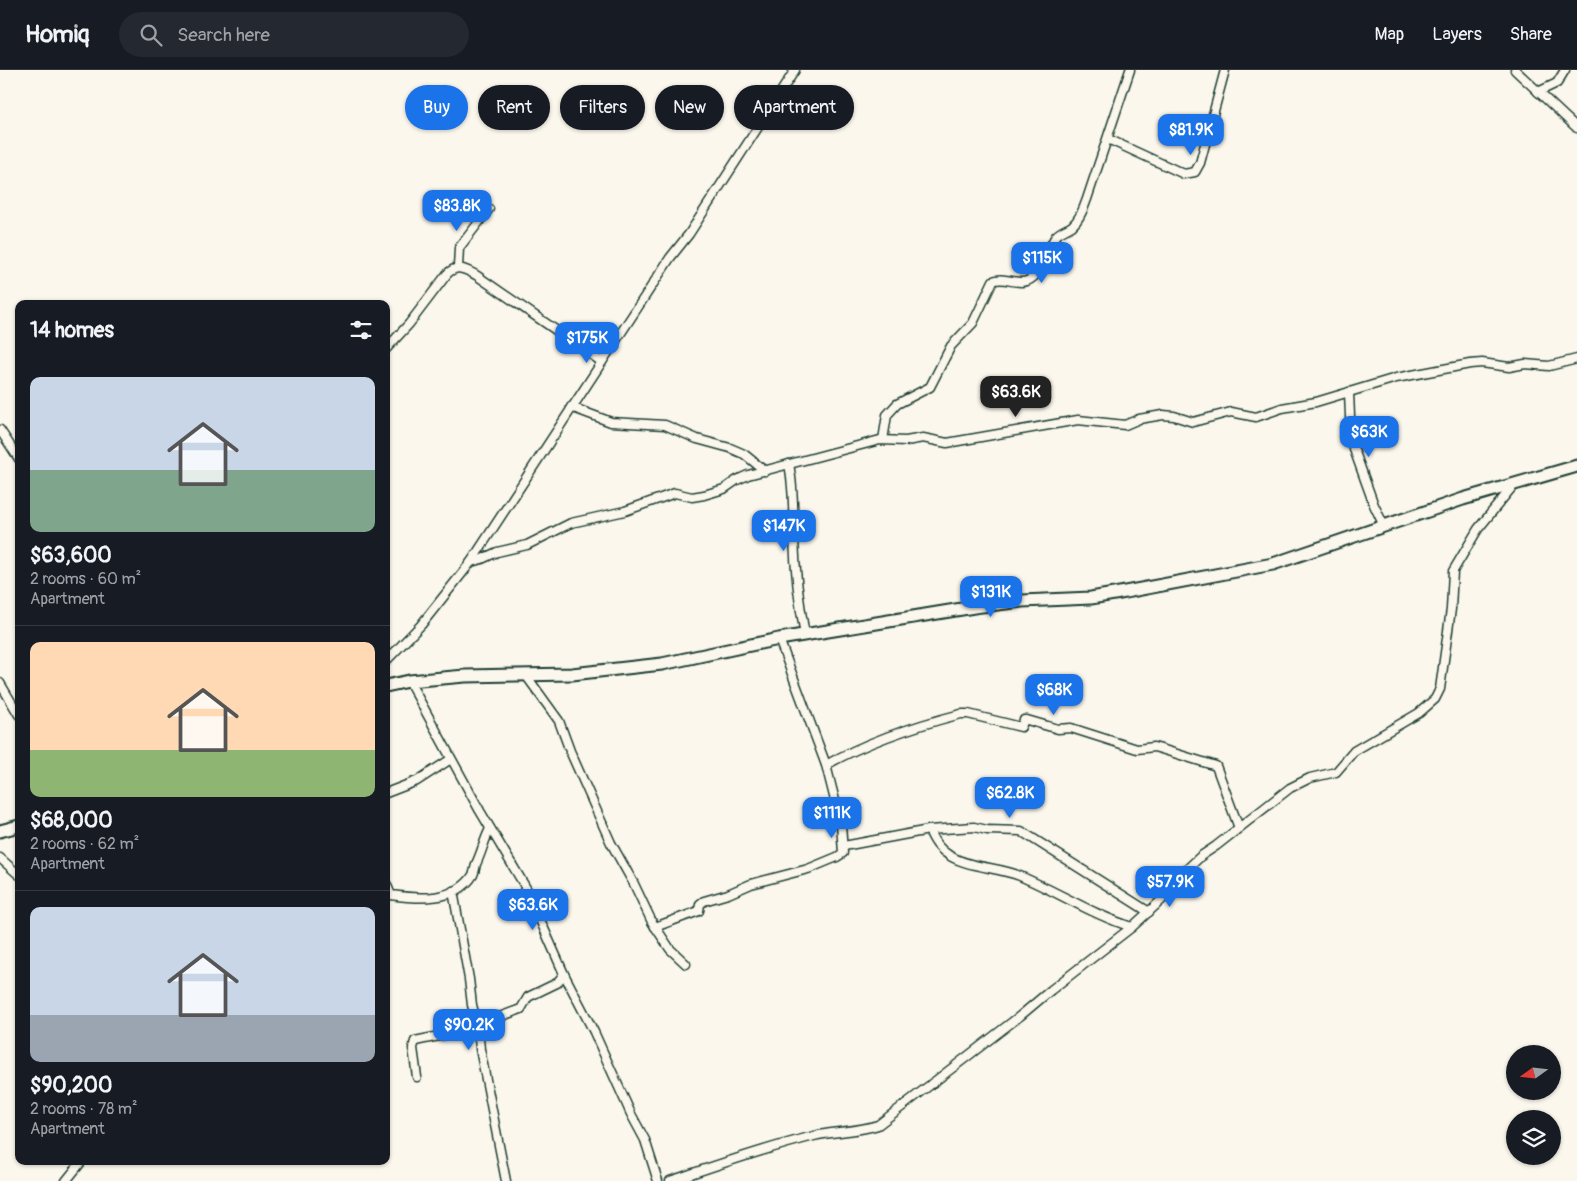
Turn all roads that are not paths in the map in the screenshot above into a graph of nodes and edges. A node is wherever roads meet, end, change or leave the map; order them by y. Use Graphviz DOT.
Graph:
graph roads {
  1 [pos="795,70"];
  2 [pos="1130,70"];
  3 [pos="1225,70"];
  4 [pos="1515,70"];
  5 [pos="1565,70"];
  6 [pos="1538,92"];
  7 [pos="1577,128"];
  8 [pos="1108,139"];
  9 [pos="489,209"];
  10 [pos="458,267"];
  11 [pos="390,344"];
  12 [pos="1577,359"];
  13 [pos="602,362"];
  14 [pos="1349,392"];
  15 [pos="571,407"];
  16 [pos="0,430"];
  17 [pos="884,440"];
  18 [pos="15,453"];
  19 [pos="789,464"];
  20 [pos="1577,466"];
  21 [pos="765,471"];
  22 [pos="1515,483"];
  23 [pos="1384,526"];
  24 [pos="470,562"];
  25 [pos="805,635"];
  26 [pos="779,639"];
  27 [pos="390,657"];
  28 [pos="525,674"];
  29 [pos="409,681"];
  30 [pos="0,683"];
  31 [pos="390,685"];
  32 [pos="15,708"];
  33 [pos="451,759"];
  34 [pos="826,765"];
  35 [pos="390,791"];
  36 [pos="15,827"];
  37 [pos="1239,828"];
  38 [pos="490,829"];
  39 [pos="929,830"];
  40 [pos="0,831"];
  41 [pos="844,846"];
  42 [pos="0,858"];
  43 [pos="15,871"];
  44 [pos="453,891"];
  45 [pos="390,893"];
  46 [pos="1149,912"];
  47 [pos="655,927"];
  48 [pos="1132,927"];
  49 [pos="686,964"];
  50 [pos="564,974"];
  51 [pos="478,1028"];
  52 [pos="417,1077"];
  53 [pos="79,1165"];
  54 [pos="66,1181"];
  55 [pos="506,1181"];
  56 [pos="658,1181"];
  57 [pos="670,1181"];
  1 -- 13 [label="street"];
  2 -- 8 [label="street"];
  3 -- 8 [label="street"];
  4 -- 6 [label="street"];
  5 -- 6 [label="street"];
  6 -- 7 [label="street"];
  8 -- 17 [label="street"];
  9 -- 10 [label="street"];
  10 -- 11 [label="street"];
  10 -- 13 [label="street"];
  12 -- 14 [label="street"];
  13 -- 15 [label="street"];
  14 -- 17 [label="street"];
  14 -- 23 [label="street"];
  15 -- 21 [label="street"];
  15 -- 24 [label="street"];
  16 -- 18 [label="street"];
  17 -- 19 [label="street"];
  19 -- 21 [label="street"];
  19 -- 25 [label="street"];
  20 -- 22 [label="street"];
  21 -- 24 [label="street"];
  22 -- 23 [label="street"];
  22 -- 37 [label="street"];
  23 -- 25 [label="street"];
  24 -- 27 [label="street"];
  25 -- 26 [label="street"];
  26 -- 28 [label="street"];
  26 -- 34 [label="street"];
  28 -- 29 [label="street"];
  28 -- 47 [label="street"];
  29 -- 31 [label="street"];
  29 -- 33 [label="street"];
  30 -- 32 [label="street"];
  33 -- 35 [label="street"];
  33 -- 38 [label="street"];
  34 -- 37 [label="street"];
  34 -- 41 [label="street"];
  36 -- 40 [label="street"];
  37 -- 46 [label="street"];
  38 -- 44 [label="street"];
  38 -- 50 [label="street"];
  39 -- 41 [label="street"];
  39 -- 46 [label="street"];
  39 -- 48 [label="street"];
  41 -- 47 [label="street"];
  42 -- 43 [label="street"];
  44 -- 45 [label="street"];
  44 -- 51 [label="street"];
  46 -- 48 [label="street"];
  47 -- 49 [label="street"];
  48 -- 57 [label="street"];
  50 -- 51 [label="street"];
  50 -- 56 [label="street"];
  51 -- 52 [label="street"];
  51 -- 55 [label="street"];
  53 -- 54 [label="street"];
}
